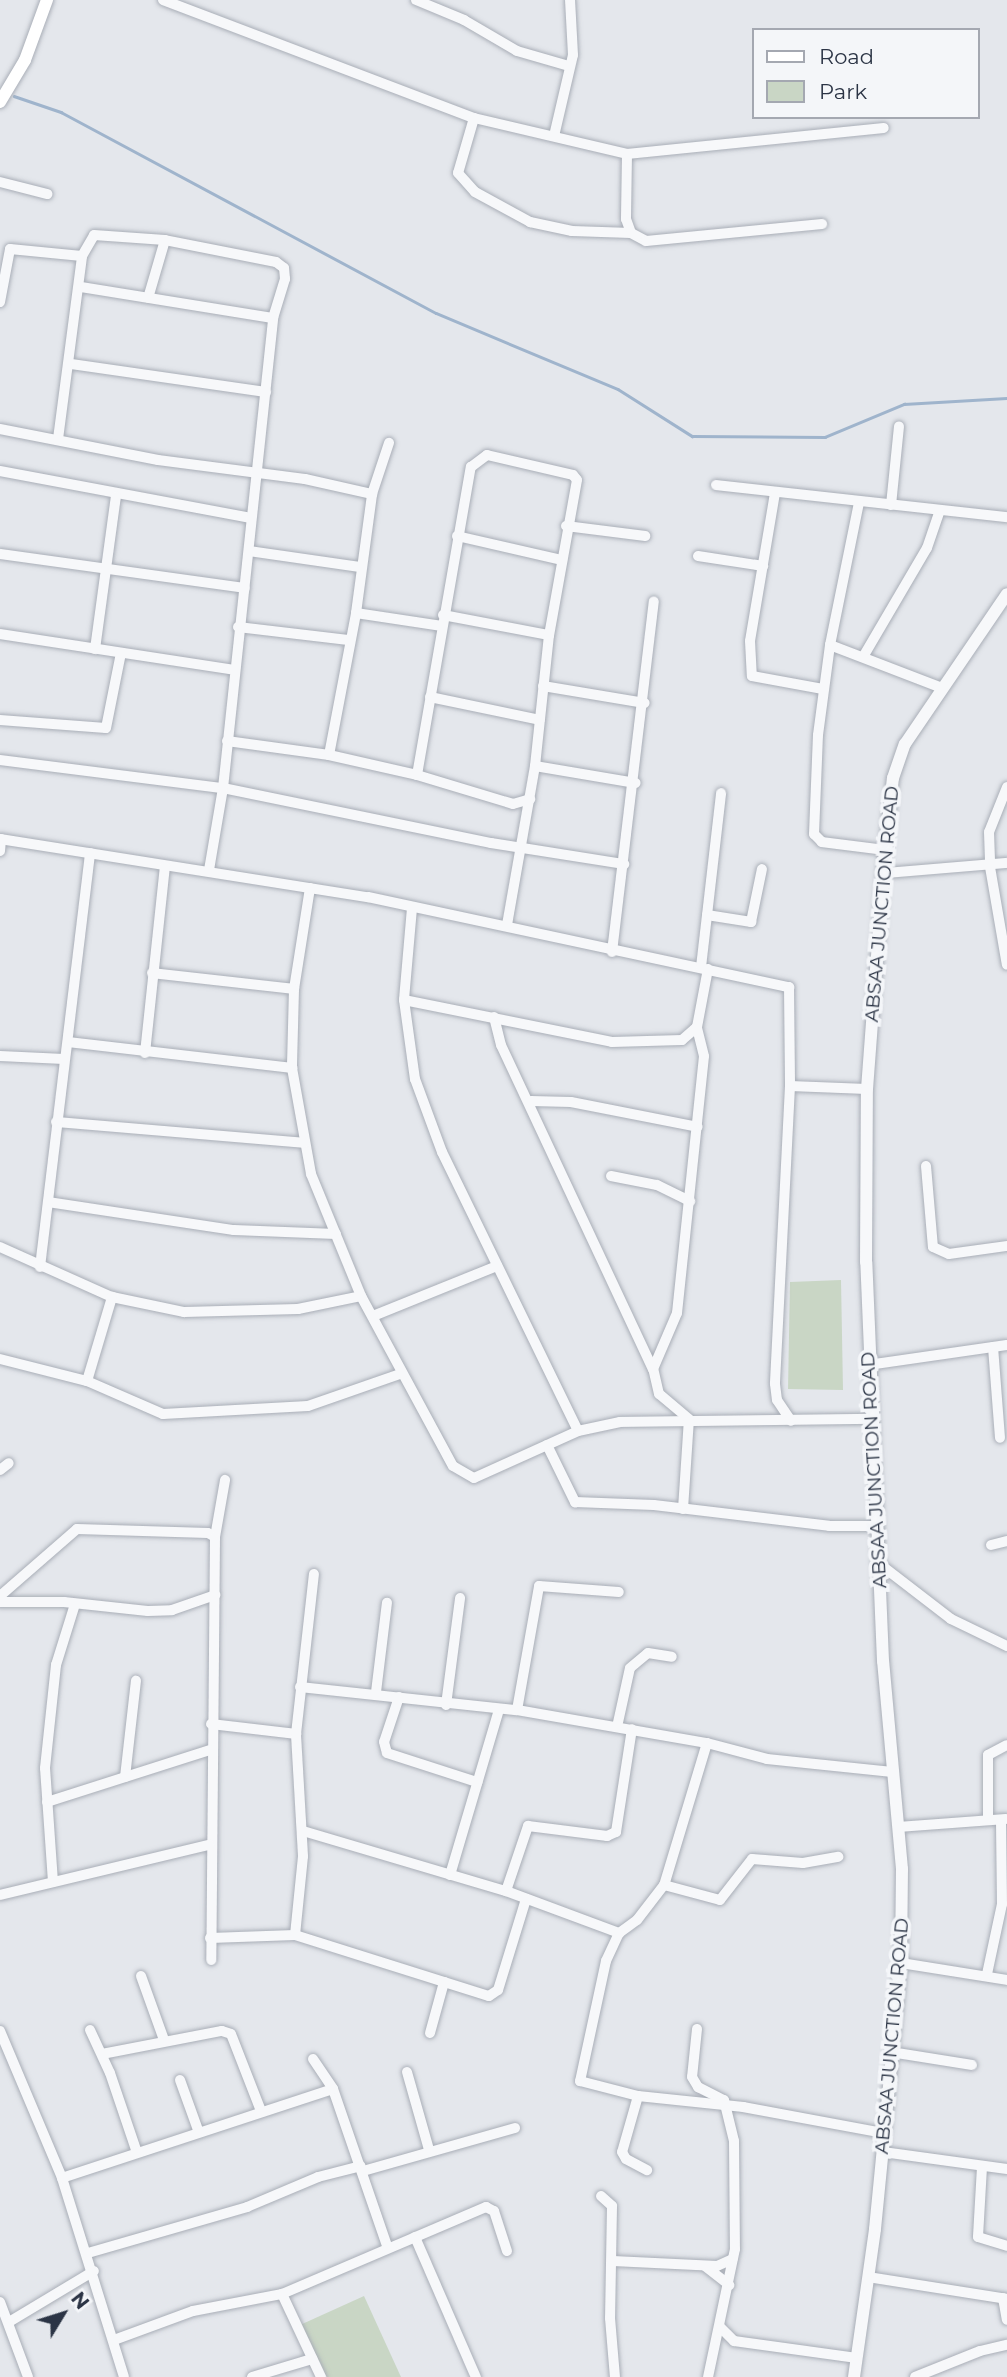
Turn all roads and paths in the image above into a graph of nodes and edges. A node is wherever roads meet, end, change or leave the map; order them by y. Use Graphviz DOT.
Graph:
graph roads {
  1 [pos="47,0"];
  2 [pos="163,0"];
  3 [pos="416,0"];
  4 [pos="570,0"];
  5 [pos="569,66"];
  6 [pos="0,102"];
  7 [pos="474,118"];
  8 [pos="884,128"];
  9 [pos="554,136"];
  10 [pos="627,154"];
  11 [pos="0,182"];
  12 [pos="47,194"];
  13 [pos="822,224"];
  14 [pos="631,233"];
  15 [pos="165,240"];
  16 [pos="82,256"];
  17 [pos="1,286"];
  18 [pos="81,287"];
  19 [pos="148,298"];
  20 [pos="0,302"];
  21 [pos="273,318"];
  22 [pos="71,364"];
  23 [pos="266,392"];
  24 [pos="899,426"];
  25 [pos="0,429"];
  26 [pos="58,439"];
  27 [pos="389,443"];
  28 [pos="0,471"];
  29 [pos="255,473"];
  30 [pos="716,485"];
  31 [pos="775,493"];
  32 [pos="372,494"];
  33 [pos="116,496"];
  34 [pos="859,503"];
  35 [pos="891,505"];
  36 [pos="940,510"];
  37 [pos="1007,517"];
  38 [pos="250,518"];
  39 [pos="566,526"];
  40 [pos="457,536"];
  41 [pos="645,537"];
  42 [pos="249,551"];
  43 [pos="0,554"];
  44 [pos="698,556"];
  45 [pos="562,560"];
  46 [pos="104,566"];
  47 [pos="763,566"];
  48 [pos="360,567"];
  49 [pos="245,588"];
  50 [pos="1007,594"];
  51 [pos="654,602"];
  52 [pos="356,613"];
  53 [pos="443,621"];
  54 [pos="238,627"];
  55 [pos="0,634"];
  56 [pos="549,635"];
  57 [pos="348,640"];
  58 [pos="830,645"];
  59 [pos="95,649"];
  60 [pos="121,653"];
  61 [pos="863,657"];
  62 [pos="234,670"];
  63 [pos="544,686"];
  64 [pos="942,688"];
  65 [pos="823,689"];
  66 [pos="430,697"];
  67 [pos="645,703"];
  68 [pos="0,720"];
  69 [pos="540,720"];
  70 [pos="227,741"];
  71 [pos="329,755"];
  72 [pos="0,760"];
  73 [pos="535,766"];
  74 [pos="417,775"];
  75 [pos="636,783"];
  76 [pos="1007,787"];
  77 [pos="223,788"];
  78 [pos="721,793"];
  79 [pos="530,799"];
  80 [pos="1,839"];
  81 [pos="523,846"];
  82 [pos="885,850"];
  83 [pos="0,851"];
  84 [pos="90,853"];
  85 [pos="1007,863"];
  86 [pos="624,864"];
  87 [pos="990,866"];
  88 [pos="166,867"];
  89 [pos="762,869"];
  90 [pos="208,870"];
  91 [pos="886,873"];
  92 [pos="310,888"];
  93 [pos="412,908"];
  94 [pos="707,915"];
  95 [pos="507,925"];
  96 [pos="612,952"];
  97 [pos="1007,965"];
  98 [pos="704,968"];
  99 [pos="152,973"];
  100 [pos="293,989"];
  101 [pos="404,1000"];
  102 [pos="494,1017"];
  103 [pos="697,1027"];
  104 [pos="68,1042"];
  105 [pos="145,1054"];
  106 [pos="0,1056"];
  107 [pos="64,1059"];
  108 [pos="292,1068"];
  109 [pos="790,1086"];
  110 [pos="867,1088"];
  111 [pos="531,1101"];
  112 [pos="57,1122"];
  113 [pos="698,1126"];
  114 [pos="304,1143"];
  115 [pos="926,1166"];
  116 [pos="611,1176"];
  117 [pos="690,1201"];
  118 [pos="48,1202"];
  119 [pos="336,1234"];
  120 [pos="1007,1246"];
  121 [pos="0,1247"];
  122 [pos="497,1266"];
  123 [pos="40,1267"];
  124 [pos="361,1296"];
  125 [pos="112,1297"];
  126 [pos="373,1316"];
  127 [pos="1007,1345"];
  128 [pos="993,1347"];
  129 [pos="0,1359"];
  130 [pos="868,1365"];
  131 [pos="653,1369"];
  132 [pos="400,1374"];
  133 [pos="87,1381"];
  134 [pos="689,1419"];
  135 [pos="871,1419"];
  136 [pos="791,1421"];
  137 [pos="578,1431"];
  138 [pos="1000,1438"];
  139 [pos="547,1445"];
  140 [pos="9,1463"];
  141 [pos="0,1470"];
  142 [pos="225,1480"];
  143 [pos="683,1509"];
  144 [pos="876,1526"];
  145 [pos="215,1537"];
  146 [pos="1007,1541"];
  147 [pos="991,1545"];
  148 [pos="877,1562"];
  149 [pos="314,1574"];
  150 [pos="619,1592"];
  151 [pos="215,1594"];
  152 [pos="0,1596"];
  153 [pos="460,1598"];
  154 [pos="0,1602"];
  155 [pos="387,1603"];
  156 [pos="75,1604"];
  157 [pos="1007,1646"];
  158 [pos="672,1657"];
  159 [pos="136,1681"];
  160 [pos="300,1687"];
  161 [pos="376,1692"];
  162 [pos="399,1697"];
  163 [pos="446,1706"];
  164 [pos="499,1710"];
  165 [pos="517,1710"];
  166 [pos="211,1724"];
  167 [pos="617,1727"];
  168 [pos="632,1729"];
  169 [pos="296,1734"];
  170 [pos="707,1743"];
  171 [pos="1007,1745"];
  172 [pos="210,1750"];
  173 [pos="892,1772"];
  174 [pos="125,1777"];
  175 [pos="477,1782"];
  176 [pos="47,1802"];
  177 [pos="988,1819"];
  178 [pos="1004,1819"];
  179 [pos="898,1827"];
  180 [pos="303,1831"];
  181 [pos="209,1845"];
  182 [pos="838,1857"];
  183 [pos="450,1875"];
  184 [pos="53,1882"];
  185 [pos="664,1885"];
  186 [pos="506,1891"];
  187 [pos="0,1895"];
  188 [pos="526,1899"];
  189 [pos="619,1933"];
  190 [pos="295,1935"];
  191 [pos="210,1938"];
  192 [pos="211,1960"];
  193 [pos="901,1963"];
  194 [pos="987,1974"];
  195 [pos="141,1976"];
  196 [pos="1007,1980"];
  197 [pos="444,1982"];
  198 [pos="90,2029"];
  199 [pos="697,2029"];
  200 [pos="0,2031"];
  201 [pos="430,2033"];
  202 [pos="164,2040"];
  203 [pos="891,2052"];
  204 [pos="4,2053"];
  205 [pos="102,2054"];
  206 [pos="313,2059"];
  207 [pos="972,2065"];
  208 [pos="407,2072"];
  209 [pos="180,2080"];
  210 [pos="333,2089"];
  211 [pos="638,2096"];
  212 [pos="727,2107"];
  213 [pos="261,2111"];
  214 [pos="516,2128"];
  215 [pos="198,2130"];
  216 [pos="883,2133"];
  217 [pos="136,2150"];
  218 [pos="429,2150"];
  219 [pos="883,2152"];
  220 [pos="982,2167"];
  221 [pos="362,2168"];
  222 [pos="1007,2169"];
  223 [pos="647,2170"];
  224 [pos="62,2178"];
  225 [pos="601,2196"];
  226 [pos="415,2237"];
  227 [pos="387,2246"];
  228 [pos="1007,2246"];
  229 [pos="507,2250"];
  230 [pos="88,2253"];
  231 [pos="733,2259"];
  232 [pos="613,2261"];
  233 [pos="704,2266"];
  234 [pos="94,2271"];
  235 [pos="868,2277"];
  236 [pos="729,2285"];
  237 [pos="282,2294"];
  238 [pos="1005,2299"];
  239 [pos="0,2302"];
  240 [pos="1007,2320"];
  241 [pos="9,2322"];
  242 [pos="720,2327"];
  243 [pos="114,2340"];
  244 [pos="734,2341"];
  245 [pos="1007,2345"];
  246 [pos="717,2350"];
  247 [pos="857,2358"];
  248 [pos="312,2359"];
  249 [pos="25,2376"];
  250 [pos="922,2376"];
  251 [pos="124,2377"];
  252 [pos="252,2377"];
  253 [pos="321,2377"];
  254 [pos="475,2377"];
  255 [pos="615,2377"];
  256 [pos="708,2377"];
  257 [pos="856,2377"];
  1 -- 6 [label="main road"];
  2 -- 7 [label="street"];
  3 -- 5 [label="street"];
  4 -- 5 [label="street"];
  5 -- 9 [label="street"];
  7 -- 9 [label="street"];
  7 -- 14 [label="street"];
  8 -- 10 [label="street"];
  9 -- 10 [label="street"];
  10 -- 14 [label="street"];
  11 -- 12 [label="street"];
  13 -- 14 [label="street"];
  15 -- 16 [label="street"];
  15 -- 19 [label="street"];
  15 -- 21 [label="street"];
  16 -- 17 [label="street"];
  16 -- 18 [label="street"];
  17 -- 20 [label="street"];
  18 -- 19 [label="street"];
  18 -- 22 [label="street"];
  19 -- 21 [label="street"];
  21 -- 23 [label="street"];
  22 -- 23 [label="street"];
  22 -- 26 [label="street"];
  23 -- 29 [label="street"];
  24 -- 35 [label="street"];
  25 -- 26 [label="street"];
  26 -- 29 [label="street"];
  27 -- 32 [label="street"];
  28 -- 33 [label="street"];
  29 -- 32 [label="street"];
  29 -- 38 [label="street"];
  30 -- 31 [label="street"];
  31 -- 34 [label="street"];
  31 -- 47 [label="street"];
  32 -- 48 [label="street"];
  33 -- 38 [label="street"];
  33 -- 46 [label="street"];
  34 -- 35 [label="street"];
  34 -- 58 [label="street"];
  35 -- 36 [label="street"];
  36 -- 37 [label="street"];
  36 -- 61 [label="street"];
  38 -- 42 [label="street"];
  39 -- 40 [label="street"];
  39 -- 41 [label="street"];
  39 -- 45 [label="street"];
  40 -- 45 [label="street"];
  40 -- 53 [label="street"];
  42 -- 48 [label="street"];
  42 -- 49 [label="street"];
  43 -- 46 [label="street"];
  44 -- 47 [label="street"];
  45 -- 56 [label="street"];
  46 -- 49 [label="street"];
  46 -- 59 [label="street"];
  47 -- 65 [label="street"];
  48 -- 52 [label="street"];
  49 -- 54 [label="street"];
  50 -- 64 [label="street, ABSAA JUNCTION ROAD"];
  51 -- 67 [label="street"];
  52 -- 53 [label="street"];
  52 -- 57 [label="street"];
  53 -- 56 [label="street"];
  53 -- 66 [label="street"];
  54 -- 57 [label="street"];
  54 -- 62 [label="street"];
  55 -- 59 [label="street"];
  56 -- 63 [label="street"];
  57 -- 71 [label="street"];
  58 -- 61 [label="street"];
  58 -- 65 [label="street"];
  59 -- 60 [label="street"];
  60 -- 62 [label="street"];
  60 -- 68 [label="street"];
  61 -- 64 [label="street"];
  62 -- 70 [label="street"];
  63 -- 67 [label="street"];
  63 -- 69 [label="street"];
  64 -- 82 [label="street, ABSAA JUNCTION ROAD"];
  65 -- 82 [label="street"];
  66 -- 69 [label="street"];
  66 -- 74 [label="street"];
  67 -- 75 [label="street"];
  69 -- 73 [label="street"];
  70 -- 71 [label="street"];
  70 -- 77 [label="street"];
  71 -- 74 [label="street"];
  72 -- 77 [label="street"];
  73 -- 75 [label="street"];
  73 -- 79 [label="street"];
  74 -- 79 [label="street"];
  75 -- 86 [label="street"];
  76 -- 87 [label="street"];
  77 -- 81 [label="street"];
  77 -- 90 [label="street"];
  78 -- 94 [label="street"];
  79 -- 81 [label="street"];
  80 -- 83 [label="street"];
  80 -- 84 [label="street"];
  81 -- 86 [label="street"];
  81 -- 95 [label="street"];
  82 -- 91 [label="street, ABSAA JUNCTION ROAD"];
  84 -- 88 [label="street"];
  84 -- 104 [label="street"];
  85 -- 87 [label="street"];
  86 -- 96 [label="street"];
  87 -- 91 [label="street"];
  87 -- 97 [label="street"];
  88 -- 90 [label="street"];
  88 -- 99 [label="street"];
  89 -- 94 [label="street"];
  90 -- 92 [label="street"];
  91 -- 110 [label="street, ABSAA JUNCTION ROAD"];
  92 -- 93 [label="street"];
  92 -- 100 [label="street"];
  93 -- 95 [label="street"];
  93 -- 101 [label="street"];
  94 -- 98 [label="street"];
  95 -- 96 [label="street"];
  96 -- 98 [label="street"];
  98 -- 103 [label="street"];
  98 -- 109 [label="street"];
  99 -- 100 [label="street"];
  99 -- 105 [label="street"];
  100 -- 108 [label="street"];
  101 -- 102 [label="street"];
  101 -- 122 [label="street"];
  102 -- 103 [label="street"];
  102 -- 111 [label="street"];
  103 -- 113 [label="street"];
  104 -- 105 [label="street"];
  104 -- 107 [label="street"];
  105 -- 108 [label="street"];
  106 -- 107 [label="street"];
  107 -- 112 [label="street"];
  108 -- 114 [label="street"];
  109 -- 110 [label="street"];
  109 -- 136 [label="street"];
  110 -- 130 [label="street, ABSAA JUNCTION ROAD"];
  111 -- 113 [label="street"];
  111 -- 131 [label="street"];
  112 -- 114 [label="street"];
  112 -- 118 [label="street"];
  113 -- 117 [label="street"];
  114 -- 119 [label="street"];
  115 -- 120 [label="street"];
  116 -- 117 [label="street"];
  117 -- 131 [label="street"];
  118 -- 119 [label="street"];
  118 -- 123 [label="street"];
  119 -- 124 [label="street"];
  121 -- 123 [label="street"];
  122 -- 126 [label="street"];
  122 -- 137 [label="street"];
  123 -- 125 [label="street"];
  124 -- 125 [label="street"];
  124 -- 126 [label="street"];
  125 -- 133 [label="street"];
  126 -- 132 [label="street"];
  127 -- 128 [label="street"];
  128 -- 130 [label="street"];
  128 -- 138 [label="street"];
  129 -- 133 [label="street"];
  130 -- 135 [label="street, ABSAA JUNCTION ROAD"];
  131 -- 134 [label="street"];
  132 -- 133 [label="street"];
  132 -- 139 [label="street"];
  134 -- 136 [label="street"];
  134 -- 137 [label="street"];
  134 -- 143 [label="street"];
  135 -- 136 [label="street"];
  135 -- 144 [label="street, ABSAA JUNCTION ROAD"];
  137 -- 139 [label="street"];
  139 -- 143 [label="street"];
  140 -- 141 [label="street"];
  142 -- 145 [label="street"];
  143 -- 144 [label="street"];
  144 -- 148 [label="street, ABSAA JUNCTION ROAD"];
  145 -- 151 [label="street"];
  145 -- 152 [label="street"];
  146 -- 147 [label="street"];
  148 -- 157 [label="street"];
  148 -- 173 [label="street, ABSAA JUNCTION ROAD"];
  149 -- 160 [label="street"];
  150 -- 165 [label="street"];
  151 -- 156 [label="street"];
  151 -- 166 [label="street"];
  153 -- 163 [label="street"];
  154 -- 156 [label="street"];
  155 -- 161 [label="street"];
  156 -- 176 [label="street"];
  158 -- 167 [label="street"];
  159 -- 174 [label="street"];
  160 -- 161 [label="street"];
  160 -- 169 [label="street"];
  161 -- 162 [label="street"];
  162 -- 163 [label="street"];
  162 -- 175 [label="street"];
  163 -- 164 [label="street"];
  164 -- 165 [label="street"];
  164 -- 175 [label="street"];
  165 -- 167 [label="street"];
  166 -- 169 [label="street"];
  166 -- 172 [label="street"];
  167 -- 168 [label="street"];
  168 -- 170 [label="street"];
  168 -- 186 [label="street"];
  169 -- 180 [label="street"];
  170 -- 173 [label="street"];
  170 -- 185 [label="street"];
  171 -- 177 [label="street"];
  172 -- 174 [label="street"];
  172 -- 181 [label="street"];
  173 -- 179 [label="street, ABSAA JUNCTION ROAD"];
  174 -- 176 [label="street"];
  175 -- 183 [label="street"];
  176 -- 184 [label="street"];
  177 -- 178 [label="street"];
  177 -- 179 [label="street"];
  178 -- 194 [label="street"];
  179 -- 193 [label="street, ABSAA JUNCTION ROAD"];
  180 -- 183 [label="street"];
  180 -- 190 [label="street"];
  181 -- 184 [label="street"];
  181 -- 191 [label="street"];
  182 -- 185 [label="street"];
  183 -- 186 [label="street"];
  184 -- 187 [label="street"];
  185 -- 189 [label="street"];
  186 -- 188 [label="street"];
  188 -- 189 [label="street"];
  188 -- 197 [label="street"];
  189 -- 211 [label="street"];
  190 -- 191 [label="street"];
  190 -- 197 [label="street"];
  191 -- 192 [label="street"];
  193 -- 194 [label="street"];
  193 -- 203 [label="street, ABSAA JUNCTION ROAD"];
  194 -- 196 [label="street"];
  195 -- 202 [label="street"];
  197 -- 201 [label="street"];
  198 -- 205 [label="street"];
  199 -- 212 [label="street"];
  200 -- 204 [label="street"];
  202 -- 205 [label="street"];
  202 -- 213 [label="street"];
  203 -- 207 [label="street"];
  203 -- 216 [label="street, ABSAA JUNCTION ROAD"];
  204 -- 224 [label="street"];
  205 -- 217 [label="street"];
  206 -- 210 [label="street"];
  208 -- 218 [label="street"];
  209 -- 215 [label="street"];
  210 -- 213 [label="street"];
  210 -- 221 [label="street"];
  211 -- 212 [label="street"];
  211 -- 223 [label="street"];
  212 -- 216 [label="street"];
  212 -- 231 [label="street"];
  213 -- 215 [label="street"];
  214 -- 218 [label="street"];
  215 -- 217 [label="street"];
  216 -- 219 [label="street, ABSAA JUNCTION ROAD"];
  217 -- 224 [label="street"];
  218 -- 221 [label="street"];
  219 -- 220 [label="street"];
  219 -- 235 [label="street, ABSAA JUNCTION ROAD"];
  220 -- 222 [label="street"];
  220 -- 228 [label="street"];
  221 -- 227 [label="street"];
  221 -- 230 [label="street"];
  224 -- 230 [label="street"];
  225 -- 232 [label="street"];
  226 -- 227 [label="street"];
  226 -- 229 [label="street"];
  226 -- 254 [label="street"];
  227 -- 237 [label="street"];
  230 -- 234 [label="street"];
  231 -- 233 [label="street"];
  231 -- 236 [label="street"];
  232 -- 233 [label="street"];
  232 -- 255 [label="street"];
  233 -- 236 [label="street"];
  234 -- 241 [label="street"];
  234 -- 243 [label="street"];
  235 -- 238 [label="street"];
  235 -- 247 [label="street, ABSAA JUNCTION ROAD"];
  236 -- 242 [label="street"];
  237 -- 243 [label="street"];
  237 -- 248 [label="street"];
  238 -- 240 [label="street"];
  239 -- 241 [label="street"];
  241 -- 249 [label="street"];
  242 -- 244 [label="street"];
  242 -- 246 [label="street"];
  243 -- 251 [label="street"];
  244 -- 246 [label="street"];
  244 -- 247 [label="street"];
  245 -- 250 [label="street"];
  246 -- 256 [label="street"];
  247 -- 257 [label="street, ABSAA JUNCTION ROAD"];
  248 -- 252 [label="street"];
  248 -- 253 [label="street"];
}
